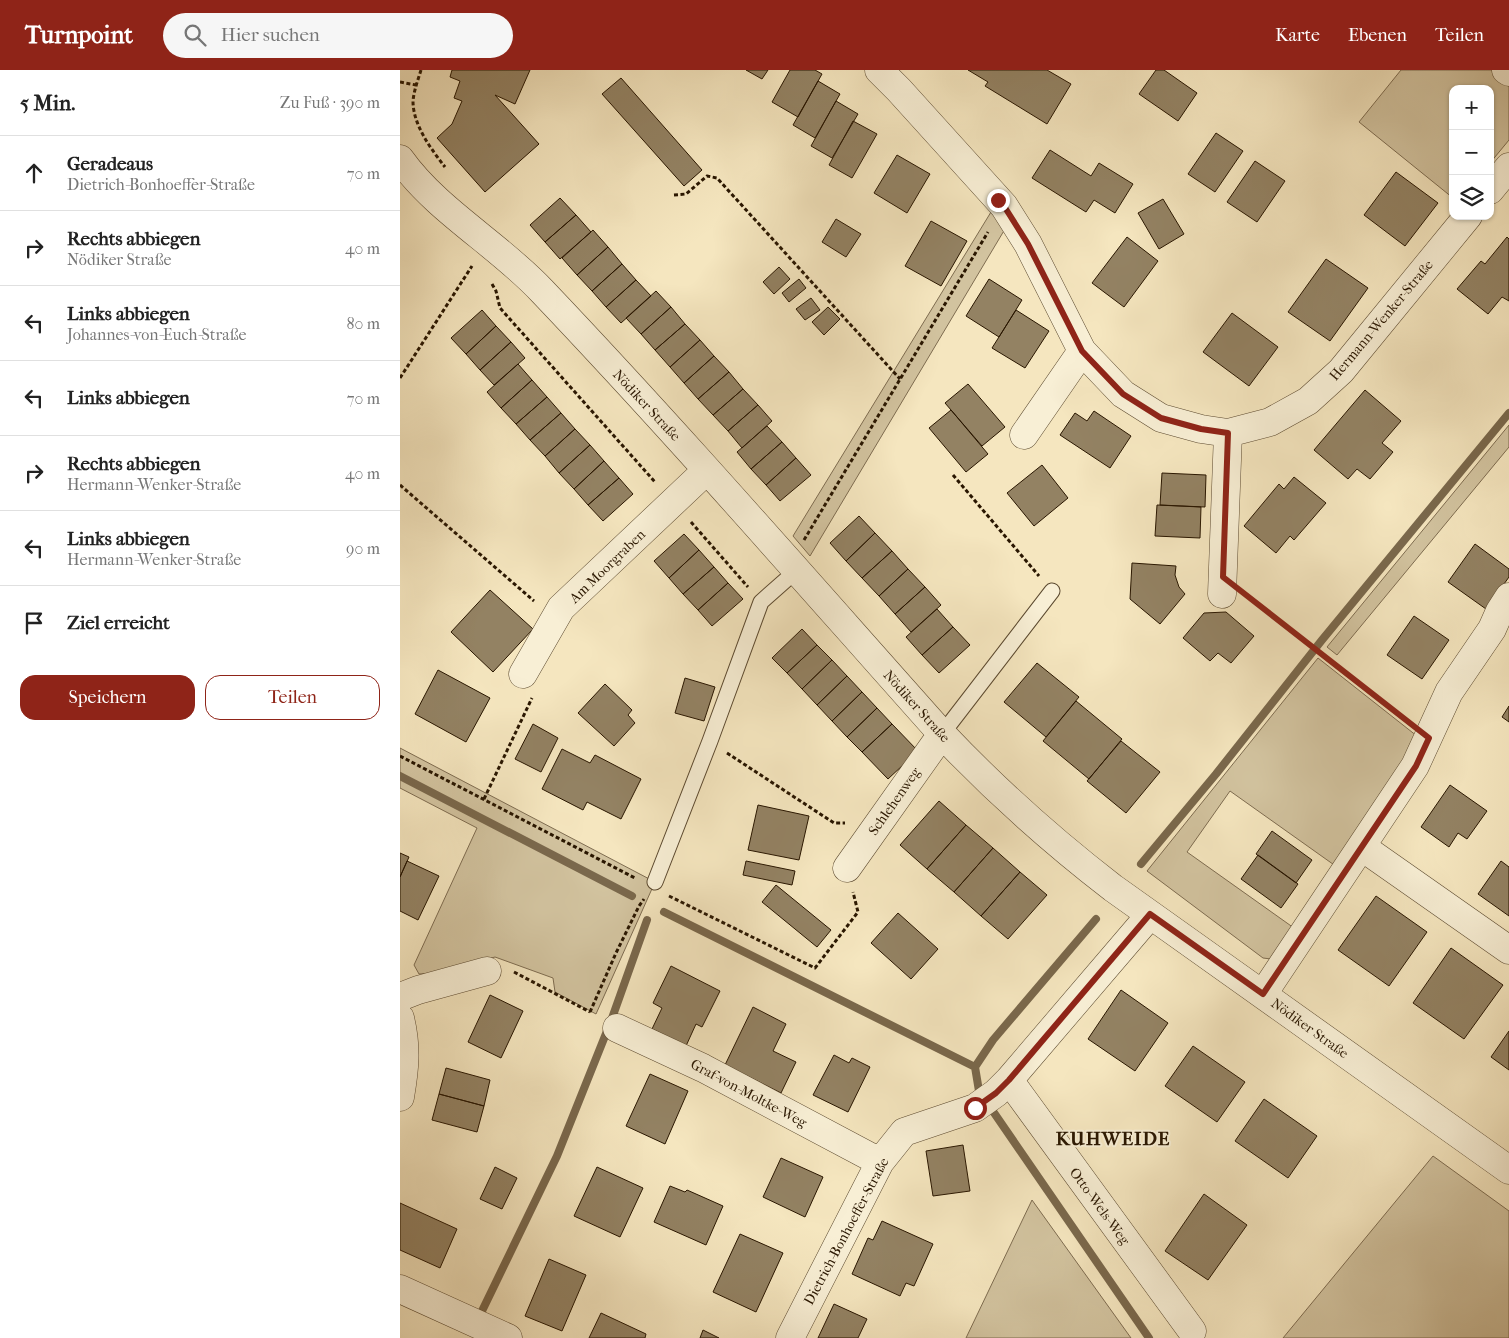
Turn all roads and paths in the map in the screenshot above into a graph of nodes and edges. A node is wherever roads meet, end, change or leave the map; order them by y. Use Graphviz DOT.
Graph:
graph roads {
  1 [pos="421,70"];
  2 [pos="879,70"];
  3 [pos="1506,70"];
  4 [pos="1509,72"];
  5 [pos="400,82"];
  6 [pos="416,85"];
  7 [pos="400,159"];
  8 [pos="1509,168"];
  9 [pos="446,169"];
  10 [pos="1494,185"];
  11 [pos="674,195"];
  12 [pos="1004,206"];
  13 [pos="1465,220"];
  14 [pos="472,266"];
  15 [pos="496,291"];
  16 [pos="1082,351"];
  17 [pos="400,378"];
  18 [pos="900,379"];
  19 [pos="1228,433"];
  20 [pos="1024,434"];
  21 [pos="707,470"];
  22 [pos="953,475"];
  23 [pos="400,485"];
  24 [pos="673,502"];
  25 [pos="803,542"];
  26 [pos="796,570"];
  27 [pos="1222,585"];
  28 [pos="1052,591"];
  29 [pos="1509,597"];
  30 [pos="762,602"];
  31 [pos="555,619"];
  32 [pos="1500,634"];
  33 [pos="523,674"];
  34 [pos="942,734"];
  35 [pos="1429,738"];
  36 [pos="710,742"];
  37 [pos="400,756"];
  38 [pos="484,800"];
  39 [pos="878,823"];
  40 [pos="1362,846"];
  41 [pos="847,868"];
  42 [pos="654,885"];
  43 [pos="1150,914"];
  44 [pos="1509,950"];
  45 [pos="487,971"];
  46 [pos="1263,994"];
  47 [pos="400,997"];
  48 [pos="400,1018"];
  49 [pos="616,1028"];
  50 [pos="993,1094"];
  51 [pos="400,1097"];
  52 [pos="880,1162"];
  53 [pos="1509,1170"];
  54 [pos="400,1289"];
  55 [pos="1192,1331"];
  56 [pos="497,1333"];
  57 [pos="790,1338"];
  1 -- 6 [label="path"];
  2 -- 12 [label="street, Hermann-Wenker-Straße"];
  3 -- 4 [label="street"];
  5 -- 6 [label="path"];
  6 -- 9 [label="path"];
  7 -- 21 [label="street, Nödiker Straße"];
  8 -- 10 [label="street"];
  11 -- 18 [label="path"];
  12 -- 16 [label="street, Hermann-Wenker-Straße"];
  12 -- 18 [label="path"];
  13 -- 19 [label="street, Hermann-Wenker-Straße"];
  14 -- 17 [label="path"];
  15 -- 24 [label="path"];
  16 -- 19 [label="street, Hermann-Wenker-Straße"];
  16 -- 20 [label="street"];
  18 -- 25 [label="path"];
  19 -- 27 [label="street"];
  21 -- 24 [label="street, Am Moorgraben"];
  21 -- 26 [label="street, Nödiker Straße"];
  22 -- 28 [label="path"];
  23 -- 31 [label="path"];
  24 -- 30 [label="path"];
  24 -- 31 [label="street, Am Moorgraben"];
  26 -- 30 [label="lane"];
  26 -- 34 [label="street, Nödiker Straße"];
  27 -- 35 [label="path"];
  28 -- 34 [label="lane"];
  29 -- 32 [label="street"];
  30 -- 36 [label="lane"];
  31 -- 33 [label="street, Am Moorgraben"];
  32 -- 35 [label="street"];
  33 -- 38 [label="path"];
  34 -- 39 [label="street, Schlehenweg"];
  34 -- 43 [label="street, Nödiker Straße"];
  35 -- 40 [label="street"];
  36 -- 39 [label="path"];
  36 -- 42 [label="lane"];
  37 -- 38 [label="path"];
  38 -- 42 [label="path"];
  39 -- 41 [label="street, Schlehenweg"];
  40 -- 44 [label="street"];
  40 -- 46 [label="street"];
  41 -- 42 [label="path"];
  42 -- 45 [label="path"];
  43 -- 46 [label="street, Nödiker Straße"];
  43 -- 50 [label="street"];
  45 -- 47 [label="street"];
  46 -- 53 [label="street, Nödiker Straße"];
  48 -- 51 [label="street"];
  49 -- 52 [label="street, Graf-von-Moltke-Weg"];
  50 -- 52 [label="street, Dietrich-Bonhoeffer-Straße"];
  50 -- 55 [label="street, Otto-Wels-Weg"];
  52 -- 57 [label="street, Dietrich-Bonhoeffer-Straße"];
  54 -- 56 [label="street"];
}
